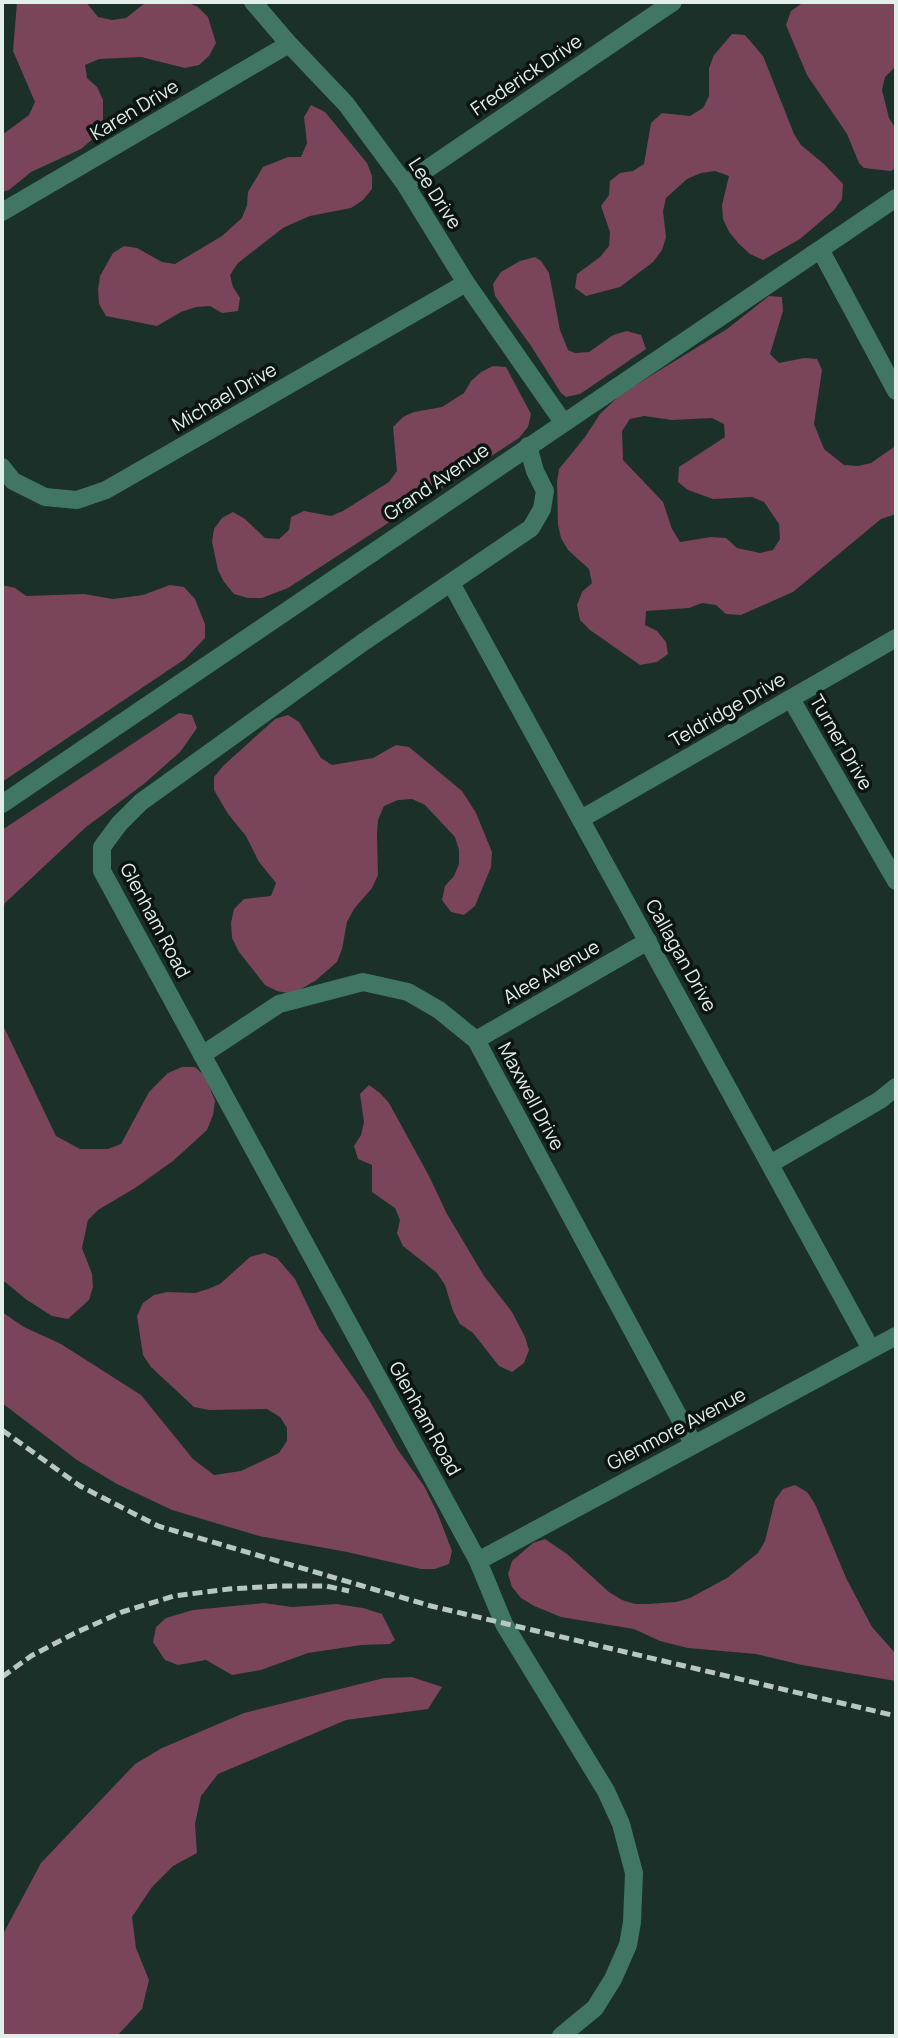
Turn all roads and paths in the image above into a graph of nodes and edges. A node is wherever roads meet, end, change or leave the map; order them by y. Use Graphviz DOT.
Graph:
graph roads {
  1 [pos="253,2"];
  2 [pos="673,2"];
  3 [pos="289,44"];
  4 [pos="405,184"];
  5 [pos="896,198"];
  6 [pos="2,212"];
  7 [pos="821,251"];
  8 [pos="466,283"];
  9 [pos="896,391"];
  10 [pos="563,422"];
  11 [pos="528,446"];
  12 [pos="2,467"];
  13 [pos="452,583"];
  14 [pos="896,638"];
  15 [pos="790,699"];
  16 [pos="2,804"];
  17 [pos="581,819"];
  18 [pos="896,881"];
  19 [pos="648,942"];
  20 [pos="476,1040"];
  21 [pos="202,1055"];
  22 [pos="896,1087"];
  23 [pos="770,1164"];
  24 [pos="896,1336"];
  25 [pos="871,1349"];
  26 [pos="694,1444"];
  27 [pos="478,1561"];
  28 [pos="561,2036"];
  1 -- 3 [label="street, Lee Drive"];
  2 -- 4 [label="street, Frederick Drive"];
  3 -- 4 [label="street, Lee Drive"];
  3 -- 6 [label="street, Karen Drive"];
  4 -- 8 [label="street, Lee Drive"];
  5 -- 7 [label="street, Grand Avenue"];
  7 -- 9 [label="street"];
  7 -- 10 [label="street, Grand Avenue"];
  8 -- 10 [label="street, Lee Drive"];
  8 -- 12 [label="street, Michael Drive"];
  10 -- 11 [label="street, Grand Avenue"];
  11 -- 13 [label="street, Glenham Road"];
  11 -- 16 [label="street, Grand Avenue"];
  13 -- 17 [label="street, Callagan Drive"];
  13 -- 21 [label="street, Glenham Road"];
  14 -- 15 [label="street, Teldridge Drive"];
  15 -- 17 [label="street, Teldridge Drive"];
  15 -- 18 [label="street, Turner Drive"];
  17 -- 19 [label="street, Callagan Drive"];
  19 -- 20 [label="street, Alee Avenue"];
  19 -- 23 [label="street, Callagan Drive"];
  20 -- 21 [label="street, Maxwell Drive"];
  20 -- 26 [label="street, Maxwell Drive"];
  21 -- 27 [label="street, Glenham Road"];
  22 -- 23 [label="street"];
  23 -- 25 [label="street, Callagan Drive"];
  24 -- 25 [label="street, Glenmore Avenue"];
  25 -- 26 [label="street, Glenmore Avenue"];
  26 -- 27 [label="street, Glenmore Avenue"];
  27 -- 28 [label="street, Glenham Road"];
}
